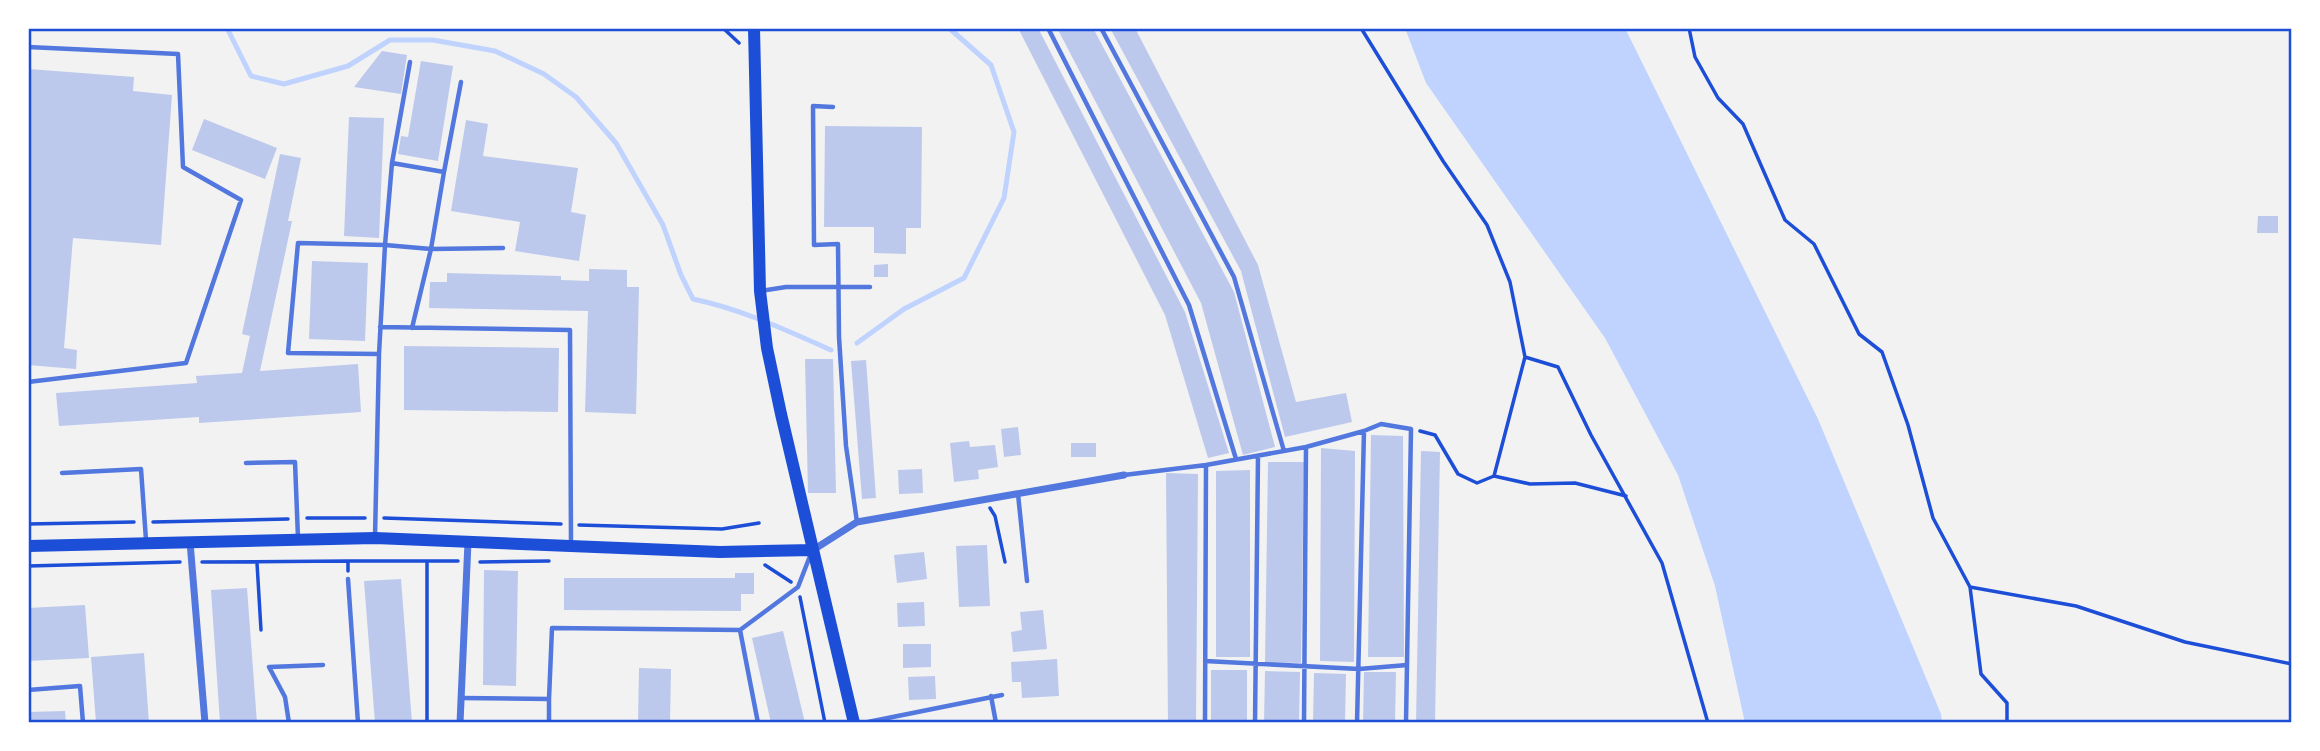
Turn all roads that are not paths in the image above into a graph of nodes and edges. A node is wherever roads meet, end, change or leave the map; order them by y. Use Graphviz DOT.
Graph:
graph roads {
  1 [pos="754,28"];
  2 [pos="1048,28"];
  3 [pos="1101,28"];
  4 [pos="28,47"];
  5 [pos="410,62"];
  6 [pos="461,82"];
  7 [pos="833,107"];
  8 [pos="391,163"];
  9 [pos="444,173"];
  10 [pos="386,246"];
  11 [pos="503,248"];
  12 [pos="432,249"];
  13 [pos="870,286"];
  14 [pos="838,288"];
  15 [pos="760,291"];
  16 [pos="380,327"];
  17 [pos="412,328"];
  18 [pos="379,354"];
  19 [pos="28,382"];
  20 [pos="1364,431"];
  21 [pos="1306,447"];
  22 [pos="1284,451"];
  23 [pos="1258,456"];
  24 [pos="1236,459"];
  25 [pos="246,463"];
  26 [pos="1206,465"];
  27 [pos="62,473"];
  28 [pos="1124,475"];
  29 [pos="1018,493"];
  30 [pos="857,522"];
  31 [pos="298,538"];
  32 [pos="375,538"];
  33 [pos="190,541"];
  34 [pos="146,542"];
  35 [pos="468,542"];
  36 [pos="28,546"];
  37 [pos="571,546"];
  38 [pos="813,550"];
  39 [pos="348,579"];
  40 [pos="1027,581"];
  41 [pos="740,630"];
  42 [pos="1205,661"];
  43 [pos="1255,664"];
  44 [pos="323,665"];
  45 [pos="1407,665"];
  46 [pos="1304,667"];
  47 [pos="1359,669"];
  48 [pos="28,690"];
  49 [pos="1002,695"];
  50 [pos="991,696"];
  51 [pos="460,698"];
  52 [pos="550,699"];
  53 [pos="82,723"];
  54 [pos="205,723"];
  55 [pos="289,723"];
  56 [pos="358,723"];
  57 [pos="460,723"];
  58 [pos="549,723"];
  59 [pos="758,723"];
  60 [pos="854,723"];
  61 [pos="863,723"];
  62 [pos="996,723"];
  63 [pos="1205,723"];
  64 [pos="1255,723"];
  65 [pos="1304,723"];
  66 [pos="1357,723"];
  67 [pos="1406,723"];
  1 -- 15 [label="main road"];
  2 -- 24 [label="lane"];
  3 -- 22 [label="lane"];
  4 -- 19 [label="lane"];
  5 -- 8 [label="lane"];
  6 -- 9 [label="lane"];
  7 -- 14 [label="lane"];
  8 -- 9 [label="lane"];
  8 -- 10 [label="lane"];
  9 -- 12 [label="lane"];
  10 -- 12 [label="lane"];
  10 -- 16 [label="lane"];
  10 -- 18 [label="lane"];
  11 -- 12 [label="lane"];
  12 -- 17 [label="lane"];
  13 -- 14 [label="lane"];
  14 -- 15 [label="lane"];
  14 -- 30 [label="lane"];
  15 -- 38 [label="main road"];
  16 -- 17 [label="lane"];
  16 -- 18 [label="lane"];
  17 -- 37 [label="lane"];
  18 -- 32 [label="lane"];
  20 -- 21 [label="lane"];
  20 -- 45 [label="lane"];
  20 -- 47 [label="lane"];
  21 -- 22 [label="lane"];
  21 -- 46 [label="lane"];
  22 -- 23 [label="lane"];
  23 -- 24 [label="lane"];
  23 -- 43 [label="lane"];
  24 -- 26 [label="lane"];
  25 -- 31 [label="lane"];
  26 -- 28 [label="lane"];
  26 -- 42 [label="lane"];
  27 -- 34 [label="lane"];
  28 -- 29 [label="street"];
  29 -- 30 [label="street"];
  29 -- 40 [label="lane"];
  30 -- 38 [label="street"];
  31 -- 32 [label="main road"];
  31 -- 33 [label="main road"];
  32 -- 35 [label="main road"];
  33 -- 34 [label="main road"];
  33 -- 54 [label="street"];
  34 -- 36 [label="main road"];
  35 -- 37 [label="main road"];
  35 -- 51 [label="street"];
  37 -- 38 [label="main road"];
  38 -- 41 [label="lane"];
  38 -- 60 [label="main road"];
  39 -- 56 [label="lane"];
  41 -- 52 [label="lane"];
  41 -- 59 [label="lane"];
  42 -- 43 [label="lane"];
  42 -- 63 [label="lane"];
  43 -- 46 [label="lane"];
  43 -- 64 [label="lane"];
  44 -- 55 [label="lane"];
  45 -- 47 [label="lane"];
  45 -- 67 [label="lane"];
  46 -- 47 [label="lane"];
  46 -- 65 [label="lane"];
  47 -- 66 [label="lane"];
  48 -- 53 [label="lane"];
  49 -- 50 [label="lane"];
  50 -- 61 [label="lane"];
  50 -- 62 [label="lane"];
  51 -- 52 [label="lane"];
  51 -- 57 [label="street"];
  52 -- 58 [label="lane"];
}
